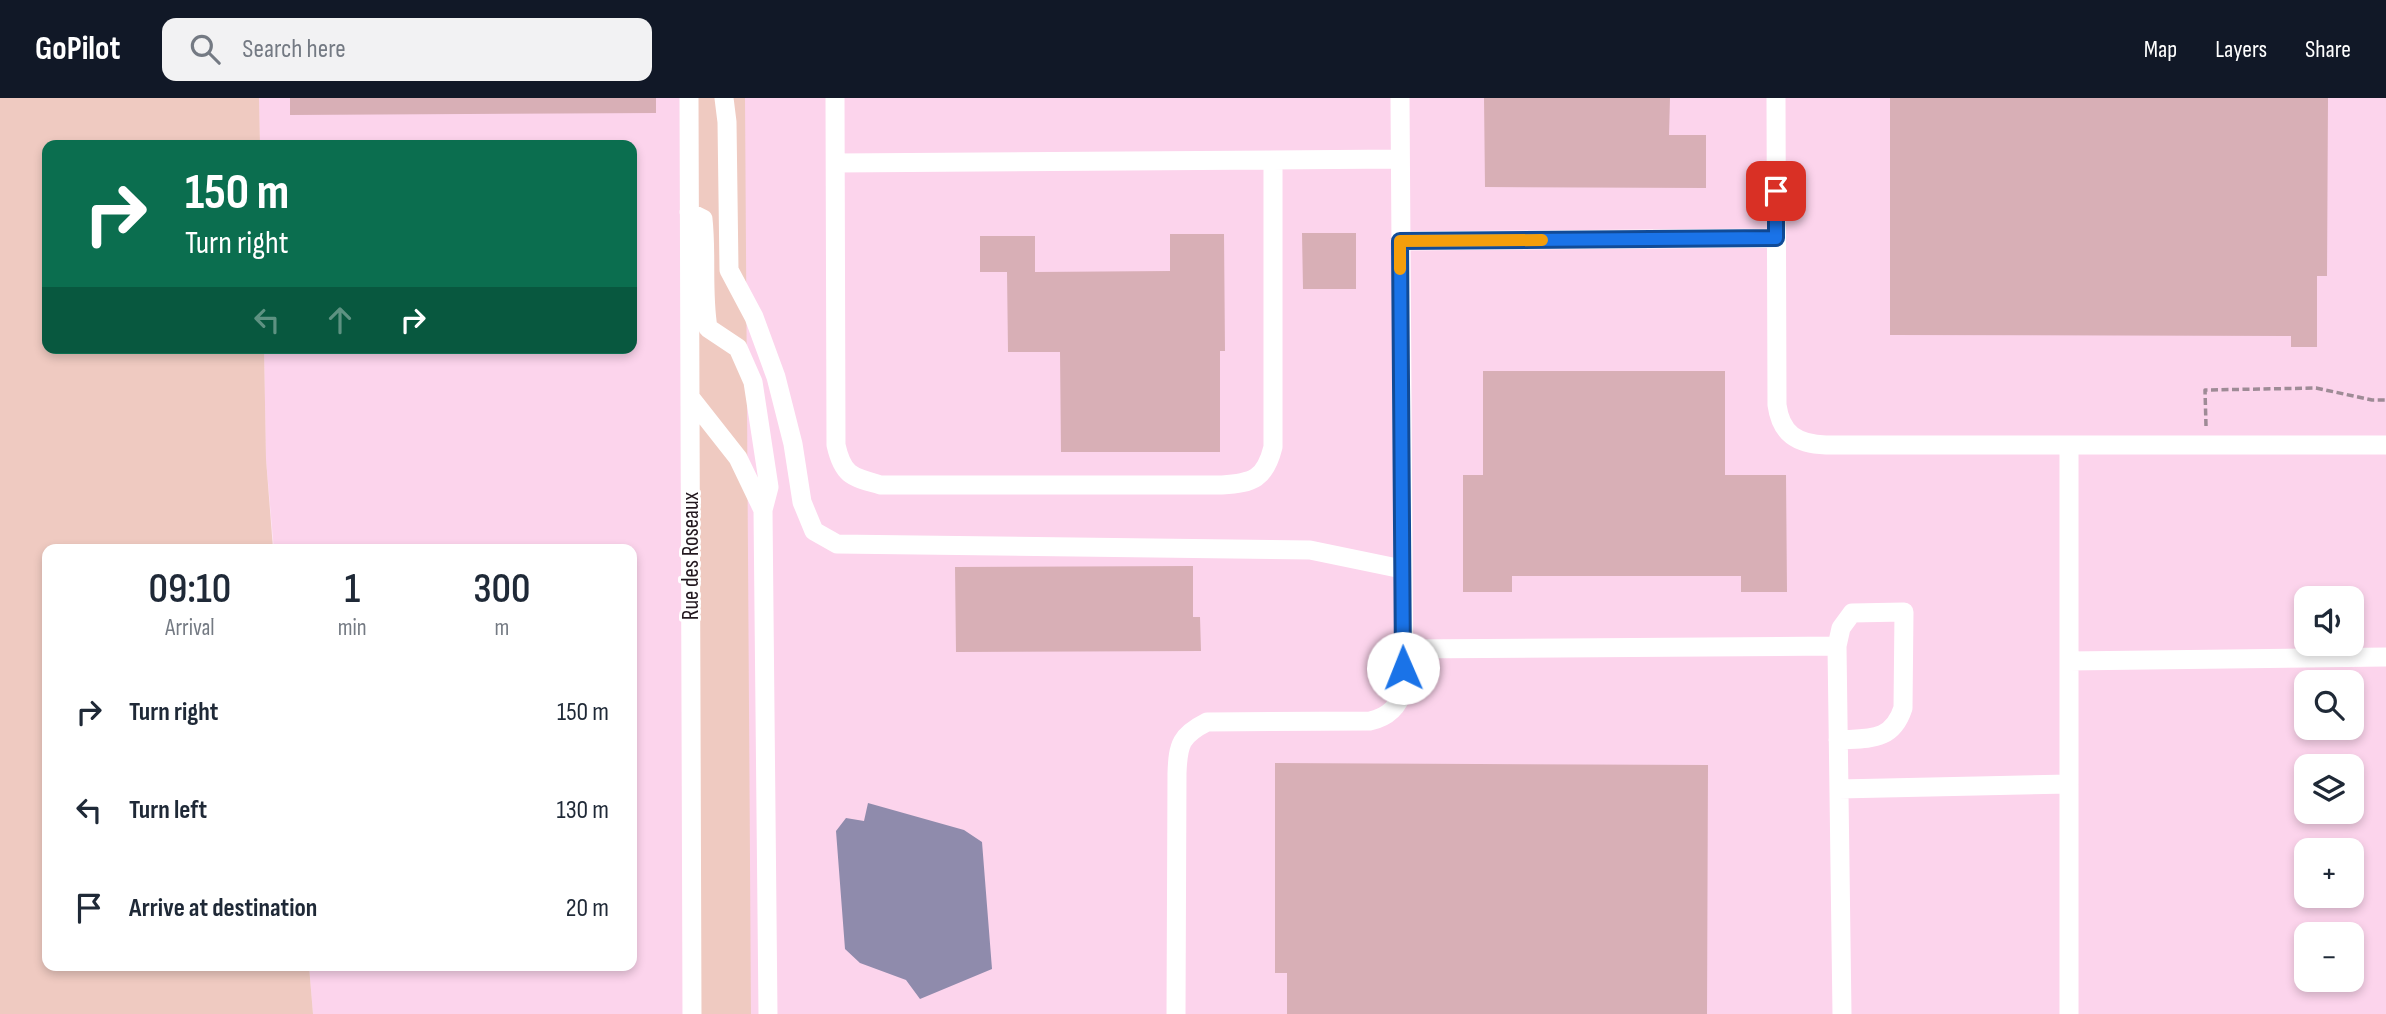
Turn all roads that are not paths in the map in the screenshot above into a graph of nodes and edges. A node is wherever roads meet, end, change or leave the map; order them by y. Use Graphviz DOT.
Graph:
graph roads {
  1 [pos="689,98"];
  2 [pos="724,98"];
  3 [pos="835,98"];
  4 [pos="1400,98"];
  5 [pos="1776,98"];
  6 [pos="1400,159"];
  7 [pos="1273,160"];
  8 [pos="836,163"];
  9 [pos="689,212"];
  10 [pos="1776,238"];
  11 [pos="1400,241"];
  12 [pos="690,397"];
  13 [pos="2069,445"];
  14 [pos="2386,445"];
  15 [pos="763,510"];
  16 [pos="1402,569"];
  17 [pos="1837,646"];
  18 [pos="1403,649"];
  19 [pos="2386,657"];
  20 [pos="2069,661"];
  21 [pos="1838,740"];
  22 [pos="2070,784"];
  23 [pos="1839,789"];
  24 [pos="692,1014"];
  25 [pos="768,1014"];
  26 [pos="1176,1014"];
  27 [pos="1842,1014"];
  28 [pos="2069,1014"];
  1 -- 9 [label="street, Rue des Roseaux"];
  2 -- 16 [label="street"];
  3 -- 8 [label="street"];
  4 -- 6 [label="street"];
  5 -- 10 [label="street"];
  6 -- 7 [label="street"];
  6 -- 11 [label="street"];
  7 -- 8 [label="street"];
  7 -- 8 [label="street"];
  9 -- 12 [label="street, Rue des Roseaux"];
  9 -- 15 [label="street"];
  10 -- 11 [label="street"];
  10 -- 13 [label="street"];
  11 -- 16 [label="street"];
  12 -- 15 [label="street"];
  12 -- 24 [label="street, Rue des Roseaux"];
  13 -- 14 [label="street"];
  13 -- 20 [label="street"];
  15 -- 25 [label="street"];
  16 -- 18 [label="street"];
  17 -- 18 [label="street"];
  17 -- 21 [label="street"];
  17 -- 21 [label="street"];
  18 -- 26 [label="street"];
  19 -- 20 [label="street"];
  20 -- 22 [label="street"];
  21 -- 23 [label="street"];
  22 -- 23 [label="street"];
  22 -- 28 [label="street"];
  23 -- 27 [label="street"];
}
